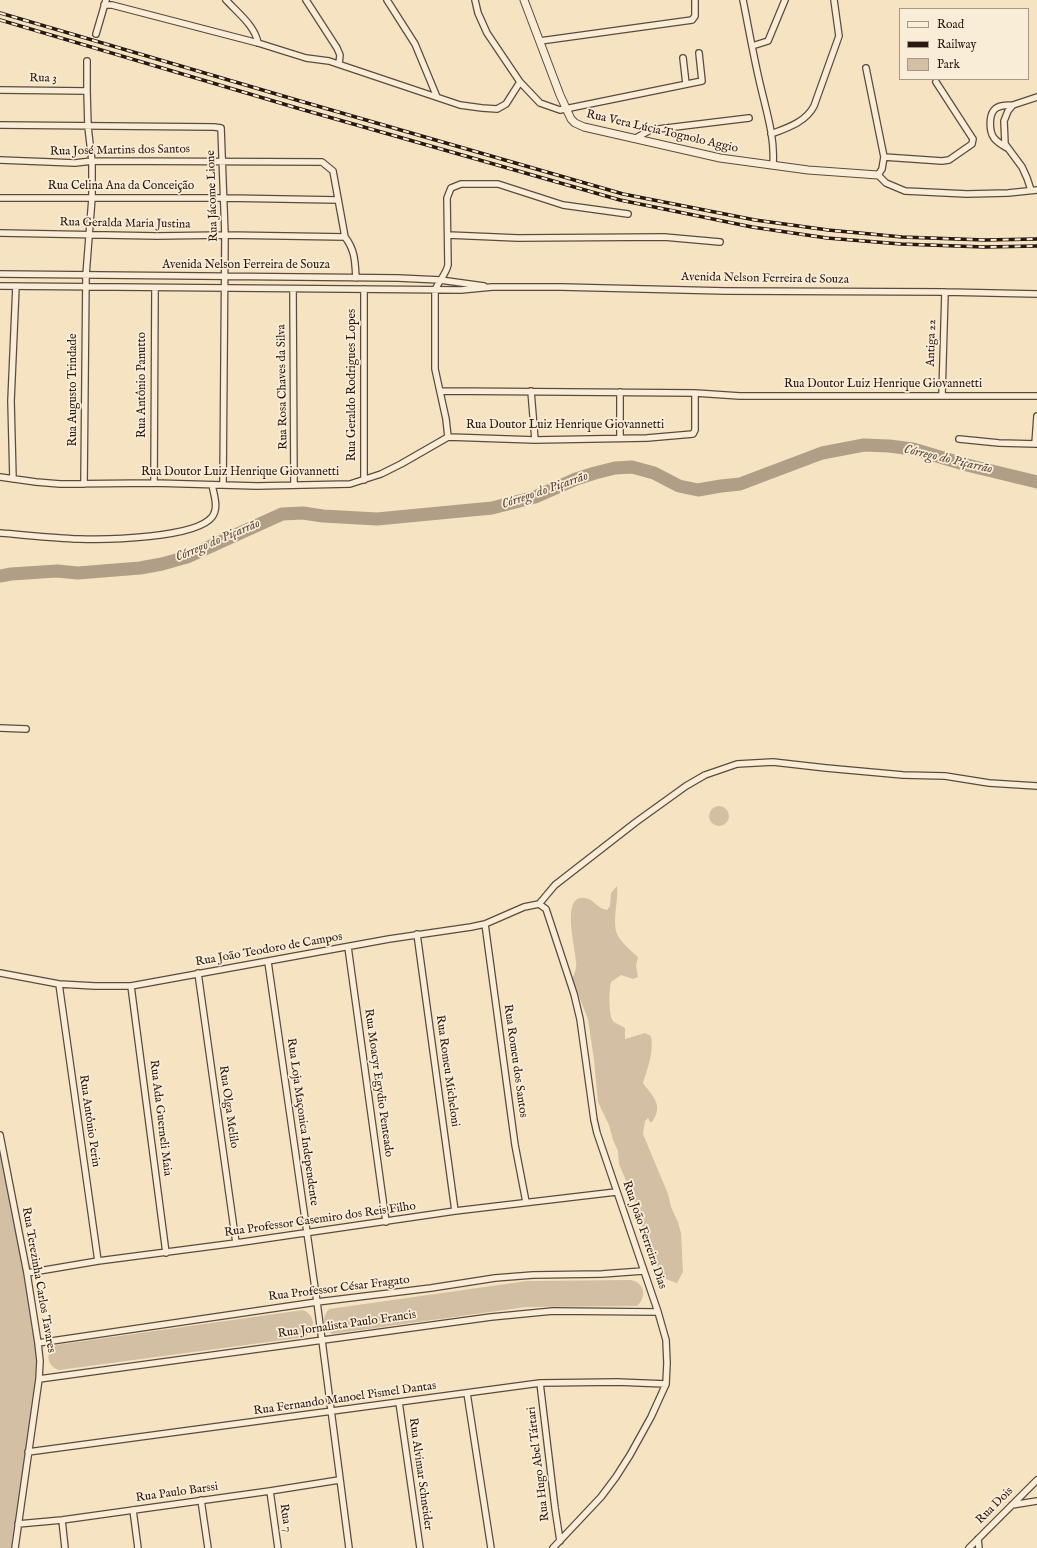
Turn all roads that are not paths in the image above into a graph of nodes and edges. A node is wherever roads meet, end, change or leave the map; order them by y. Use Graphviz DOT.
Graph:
graph roads {
  1 [pos="226,0"];
  2 [pos="306,0"];
  3 [pos="387,0"];
  4 [pos="475,0"];
  5 [pos="524,0"];
  6 [pos="695,0"];
  7 [pos="743,0"];
  8 [pos="785,0"];
  9 [pos="834,0"];
  10 [pos="105,2"];
  11 [pos="96,34"];
  12 [pos="540,41"];
  13 [pos="258,43"];
  14 [pos="752,46"];
  15 [pos="699,52"];
  16 [pos="683,58"];
  17 [pos="87,61"];
  18 [pos="339,64"];
  19 [pos="866,68"];
  20 [pos="520,82"];
  21 [pos="936,82"];
  22 [pos="686,84"];
  23 [pos="0,90"];
  24 [pos="87,90"];
  25 [pos="437,98"];
  26 [pos="1037,98"];
  27 [pos="1013,105"];
  28 [pos="566,109"];
  29 [pos="749,118"];
  30 [pos="0,125"];
  31 [pos="88,127"];
  32 [pos="771,134"];
  33 [pos="636,138"];
  34 [pos="1007,148"];
  35 [pos="884,157"];
  36 [pos="0,160"];
  37 [pos="92,161"];
  38 [pos="223,161"];
  39 [pos="773,164"];
  40 [pos="878,175"];
  41 [pos="1034,190"];
  42 [pos="0,198"];
  43 [pos="92,198"];
  44 [pos="225,198"];
  45 [pos="338,200"];
  46 [pos="628,214"];
  47 [pos="0,233"];
  48 [pos="89,234"];
  49 [pos="226,235"];
  50 [pos="448,236"];
  51 [pos="345,237"];
  52 [pos="720,242"];
  53 [pos="0,274"];
  54 [pos="86,275"];
  55 [pos="225,277"];
  56 [pos="356,278"];
  57 [pos="440,280"];
  58 [pos="0,286"];
  59 [pos="16,286"];
  60 [pos="86,287"];
  61 [pos="225,287"];
  62 [pos="492,287"];
  63 [pos="155,288"];
  64 [pos="293,289"];
  65 [pos="364,289"];
  66 [pos="436,290"];
  67 [pos="945,292"];
  68 [pos="1037,294"];
  69 [pos="441,391"];
  70 [pos="531,391"];
  71 [pos="620,392"];
  72 [pos="695,393"];
  73 [pos="942,395"];
  74 [pos="1037,396"];
  75 [pos="1037,416"];
  76 [pos="448,437"];
  77 [pos="620,438"];
  78 [pos="959,439"];
  79 [pos="535,440"];
  80 [pos="1036,444"];
  81 [pos="0,477"];
  82 [pos="13,479"];
  83 [pos="364,480"];
  84 [pos="154,483"];
  85 [pos="84,484"];
  86 [pos="212,485"];
  87 [pos="223,485"];
  88 [pos="294,485"];
  89 [pos="0,533"];
  90 [pos="0,728"];
  91 [pos="26,729"];
  92 [pos="1037,786"];
  93 [pos="539,904"];
  94 [pos="485,924"];
  95 [pos="417,934"];
  96 [pos="348,947"];
  97 [pos="268,962"];
  98 [pos="0,973"];
  99 [pos="198,973"];
  100 [pos="60,984"];
  101 [pos="131,986"];
  102 [pos="0,1135"];
  103 [pos="616,1192"];
  104 [pos="526,1202"];
  105 [pos="455,1211"];
  106 [pos="386,1222"];
  107 [pos="306,1233"];
  108 [pos="236,1243"];
  109 [pos="166,1253"];
  110 [pos="98,1261"];
  111 [pos="643,1270"];
  112 [pos="27,1273"];
  113 [pos="317,1302"];
  114 [pos="658,1312"];
  115 [pos="321,1340"];
  116 [pos="38,1343"];
  117 [pos="39,1379"];
  118 [pos="540,1383"];
  119 [pos="666,1384"];
  120 [pos="467,1393"];
  121 [pos="399,1402"];
  122 [pos="331,1412"];
  123 [pos="28,1452"];
  124 [pos="339,1480"];
  125 [pos="1037,1480"];
  126 [pos="270,1491"];
  127 [pos="201,1500"];
  128 [pos="1037,1501"];
  129 [pos="1012,1505"];
  130 [pos="133,1510"];
  131 [pos="62,1520"];
  132 [pos="18,1524"];
  133 [pos="978,1539"];
  134 [pos="560,1542"];
  135 [pos="15,1548"];
  136 [pos="66,1548"];
  137 [pos="138,1548"];
  138 [pos="208,1548"];
  139 [pos="278,1548"];
  140 [pos="348,1548"];
  141 [pos="420,1548"];
  142 [pos="491,1548"];
  143 [pos="553,1548"];
  144 [pos="969,1548"];
  145 [pos="979,1548"];
  1 -- 13 [label="street"];
  2 -- 18 [label="street"];
  3 -- 25 [label="street"];
  4 -- 20 [label="street"];
  5 -- 12 [label="street, Rua Vera Lúcia Tognolo Aggio"];
  6 -- 12 [label="street"];
  7 -- 14 [label="street"];
  8 -- 14 [label="street"];
  9 -- 32 [label="street"];
  10 -- 11 [label="street"];
  10 -- 13 [label="street"];
  12 -- 28 [label="street, Rua Vera Lúcia Tognolo Aggio"];
  13 -- 18 [label="street"];
  14 -- 32 [label="street"];
  15 -- 22 [label="street"];
  16 -- 22 [label="street"];
  17 -- 24 [label="street, Rua Augusto Trindade"];
  18 -- 25 [label="street"];
  19 -- 35 [label="street"];
  20 -- 25 [label="street"];
  20 -- 28 [label="street"];
  21 -- 35 [label="street"];
  22 -- 28 [label="street"];
  23 -- 24 [label="street, Rua 3"];
  24 -- 31 [label="street, Rua Augusto Trindade"];
  26 -- 27 [label="street"];
  27 -- 34 [label="street"];
  27 -- 34 [label="street"];
  28 -- 33 [label="street, Rua Vera Lúcia Tognolo Aggio"];
  29 -- 33 [label="street"];
  30 -- 31 [label="street, Rua Jácome Lione"];
  31 -- 37 [label="street, Rua Augusto Trindade"];
  31 -- 38 [label="street, Rua Jácome Lione"];
  32 -- 39 [label="street"];
  33 -- 39 [label="street, Rua Vera Lúcia Tognolo Aggio"];
  34 -- 41 [label="street"];
  35 -- 40 [label="street"];
  36 -- 37 [label="street, Rua José Martins dos Santos"];
  37 -- 38 [label="street, Rua José Martins dos Santos"];
  37 -- 43 [label="street, Rua Augusto Trindade"];
  38 -- 44 [label="street, Rua Jácome Lione"];
  38 -- 45 [label="street, Rua José Martins dos Santos"];
  39 -- 40 [label="street, Rua Vera Lúcia Tognolo Aggio"];
  40 -- 41 [label="street"];
  42 -- 43 [label="street, Rua Celina Ana da Conceição"];
  43 -- 44 [label="street, Rua Celina Ana da Conceição"];
  43 -- 48 [label="street, Rua Augusto Trindade"];
  44 -- 45 [label="street, Rua Celina Ana da Conceição"];
  44 -- 49 [label="street, Rua Jácome Lione"];
  45 -- 51 [label="street"];
  46 -- 50 [label="street"];
  47 -- 48 [label="street, Rua Geralda Maria Justina"];
  48 -- 49 [label="street, Rua Geralda Maria Justina"];
  48 -- 54 [label="street, Rua Augusto Trindade"];
  49 -- 51 [label="street, Rua Geralda Maria Justina"];
  49 -- 55 [label="street, Rua Jácome Lione"];
  50 -- 52 [label="street"];
  50 -- 57 [label="street"];
  51 -- 56 [label="street"];
  53 -- 54 [label="street, Avenida Nelson Ferreira de Souza"];
  54 -- 55 [label="street, Avenida Nelson Ferreira de Souza"];
  54 -- 60 [label="street, Rua Augusto Trindade"];
  55 -- 56 [label="street, Avenida Nelson Ferreira de Souza"];
  55 -- 61 [label="street, Rua Jácome Lione"];
  56 -- 57 [label="street, Avenida Nelson Ferreira de Souza"];
  57 -- 62 [label="street, Avenida Nelson Ferreira de Souza"];
  57 -- 66 [label="street"];
  58 -- 59 [label="street, Avenida Nelson Ferreira de Souza"];
  59 -- 60 [label="street, Avenida Nelson Ferreira de Souza"];
  59 -- 82 [label="street"];
  60 -- 63 [label="street, Avenida Nelson Ferreira de Souza"];
  60 -- 85 [label="street, Rua Augusto Trindade"];
  61 -- 63 [label="street, Avenida Nelson Ferreira de Souza"];
  61 -- 64 [label="street, Avenida Nelson Ferreira de Souza"];
  61 -- 87 [label="street, Rua Jácome Lione"];
  62 -- 66 [label="street, Avenida Nelson Ferreira de Souza"];
  62 -- 67 [label="street, Avenida Nelson Ferreira de Souza"];
  63 -- 84 [label="street, Rua Antônio Panutto"];
  64 -- 65 [label="street, Avenida Nelson Ferreira de Souza"];
  64 -- 88 [label="street, Rua Rosa Chaves da Silva"];
  65 -- 66 [label="street, Avenida Nelson Ferreira de Souza"];
  65 -- 83 [label="street, Rua Geraldo Rodrigues Lopes"];
  66 -- 69 [label="street"];
  67 -- 68 [label="street, Avenida Nelson Ferreira de Souza"];
  67 -- 73 [label="street, Antiga 22"];
  69 -- 70 [label="street, Rua Doutor Luiz Henrique Giovannetti"];
  69 -- 76 [label="street"];
  70 -- 71 [label="street, Rua Doutor Luiz Henrique Giovannetti"];
  70 -- 79 [label="street"];
  71 -- 72 [label="street, Rua Doutor Luiz Henrique Giovannetti"];
  71 -- 77 [label="street"];
  72 -- 73 [label="street, Rua Doutor Luiz Henrique Giovannetti"];
  72 -- 77 [label="street, Rua Doutor Luiz Henrique Giovannetti"];
  73 -- 74 [label="street, Rua Doutor Luiz Henrique Giovannetti"];
  75 -- 80 [label="street"];
  76 -- 79 [label="street, Rua Doutor Luiz Henrique Giovannetti"];
  76 -- 83 [label="street, Rua Doutor Luiz Henrique Giovannetti"];
  77 -- 79 [label="street, Rua Doutor Luiz Henrique Giovannetti"];
  78 -- 80 [label="street"];
  81 -- 82 [label="street, Rua Doutor Luiz Henrique Giovannetti"];
  82 -- 85 [label="street, Rua Doutor Luiz Henrique Giovannetti"];
  83 -- 88 [label="street, Rua Doutor Luiz Henrique Giovannetti"];
  84 -- 85 [label="street, Rua Doutor Luiz Henrique Giovannetti"];
  84 -- 86 [label="street, Rua Doutor Luiz Henrique Giovannetti"];
  86 -- 87 [label="street, Rua Doutor Luiz Henrique Giovannetti"];
  86 -- 89 [label="street"];
  87 -- 88 [label="street, Rua Doutor Luiz Henrique Giovannetti"];
  90 -- 91 [label="street"];
  92 -- 93 [label="street"];
  93 -- 94 [label="street, Rua João Teodoro de Campos"];
  93 -- 103 [label="street, Rua João Ferreira Dias"];
  94 -- 95 [label="street, Rua João Teodoro de Campos"];
  94 -- 104 [label="street, Rua Romeu dos Santos"];
  95 -- 96 [label="street, Rua João Teodoro de Campos"];
  95 -- 105 [label="street, Rua Romeu Micheloni"];
  96 -- 97 [label="street, Rua João Teodoro de Campos"];
  96 -- 106 [label="street, Rua Moacyr Egydio Penteado"];
  97 -- 99 [label="street, Rua João Teodoro de Campos"];
  97 -- 107 [label="street, Rua Loja Maçonica Independente"];
  98 -- 100 [label="street, Rua João Teodoro de Campos"];
  99 -- 101 [label="street, Rua João Teodoro de Campos"];
  99 -- 108 [label="street, Rua Olga Melilo"];
  100 -- 101 [label="street, Rua João Teodoro de Campos"];
  100 -- 110 [label="street, Rua Antônio Perin"];
  101 -- 109 [label="street, Rua Ada Guerneli Maia"];
  102 -- 112 [label="street, Rua Terezinha Carlos Tavares"];
  103 -- 104 [label="street, Rua Professor Casemiro dos Reis Filho"];
  103 -- 111 [label="street, Rua João Ferreira Dias"];
  104 -- 105 [label="street, Rua Professor Casemiro dos Reis Filho"];
  105 -- 106 [label="street, Rua Professor Casemiro dos Reis Filho"];
  106 -- 107 [label="street, Rua Professor Casemiro dos Reis Filho"];
  107 -- 108 [label="street, Rua Professor Casemiro dos Reis Filho"];
  107 -- 113 [label="street, Rua Loja Maçonica Independente"];
  108 -- 109 [label="street, Rua Professor Casemiro dos Reis Filho"];
  109 -- 110 [label="street, Rua Professor Casemiro dos Reis Filho"];
  110 -- 112 [label="street, Rua Professor Casemiro dos Reis Filho"];
  111 -- 113 [label="street, Rua Professor César Fragato"];
  111 -- 114 [label="street, Rua João Ferreira Dias"];
  112 -- 116 [label="street, Rua Terezinha Carlos Tavares"];
  113 -- 115 [label="street, Rua Loja Maçonica Independente"];
  113 -- 116 [label="street, Rua Professor César Fragato"];
  114 -- 115 [label="street, Rua Jornalista Paulo Francis"];
  114 -- 119 [label="street, Rua João Ferreira Dias"];
  115 -- 117 [label="street, Rua Jornalista Paulo Francis"];
  115 -- 122 [label="street, Rua Loja Maçonica Independente"];
  116 -- 117 [label="street, Rua Terezinha Carlos Tavares"];
  117 -- 123 [label="street, Rua Terezinha Carlos Tavares"];
  118 -- 119 [label="street, Rua Fernando Manoel Pismel Dantas"];
  118 -- 120 [label="street, Rua Fernando Manoel Pismel Dantas"];
  118 -- 134 [label="street, Rua Hugo Abel Tártari"];
  119 -- 134 [label="street, Rua João Ferreira Dias"];
  120 -- 121 [label="street, Rua Fernando Manoel Pismel Dantas"];
  120 -- 142 [label="street"];
  121 -- 122 [label="street, Rua Fernando Manoel Pismel Dantas"];
  121 -- 141 [label="street, Rua Alvimar Schneider"];
  122 -- 123 [label="street, Rua Fernando Manoel Pismel Dantas"];
  122 -- 124 [label="street, Rua Loja Maçonica Independente"];
  123 -- 132 [label="street, Rua Terezinha Carlos Tavares"];
  124 -- 126 [label="street, Rua Paulo Barssi"];
  124 -- 140 [label="street, Rua Loja Maçonica Independente"];
  125 -- 129 [label="street, Rua Dois"];
  126 -- 127 [label="street, Rua Paulo Barssi"];
  126 -- 139 [label="street, Rua 7"];
  127 -- 130 [label="street, Rua Paulo Barssi"];
  127 -- 138 [label="street"];
  128 -- 129 [label="street"];
  129 -- 133 [label="street, Rua Dois"];
  130 -- 131 [label="street, Rua Paulo Barssi"];
  130 -- 137 [label="street"];
  131 -- 132 [label="street, Rua Paulo Barssi"];
  131 -- 136 [label="street"];
  132 -- 135 [label="street, Rua Terezinha Carlos Tavares"];
  133 -- 144 [label="street, Rua Dois"];
  133 -- 145 [label="street"];
  134 -- 143 [label="street, Rua João Ferreira Dias"];
}
